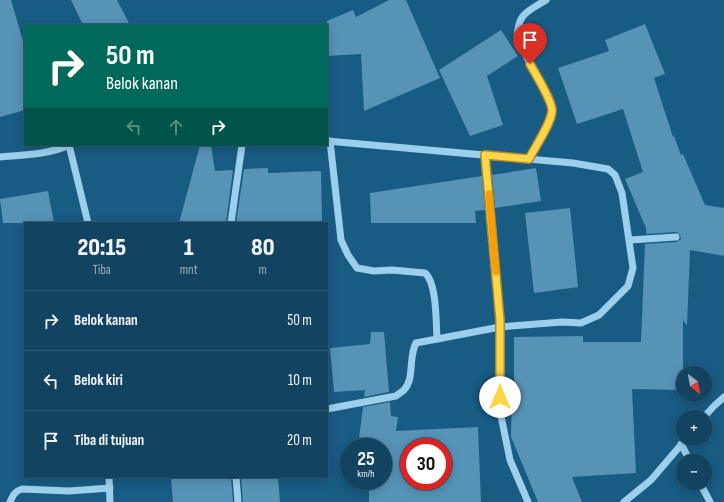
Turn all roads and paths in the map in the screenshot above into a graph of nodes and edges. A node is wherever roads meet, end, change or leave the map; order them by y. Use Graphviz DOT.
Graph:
graph roads {
  1 [pos="546,0"];
  2 [pos="328,141"];
  3 [pos="67,146"];
  4 [pos="69,146"];
  5 [pos="242,146"];
  6 [pos="485,155"];
  7 [pos="0,157"];
  8 [pos="529,159"];
  9 [pos="88,222"];
  10 [pos="231,222"];
  11 [pos="676,238"];
  12 [pos="630,240"];
  13 [pos="500,327"];
  14 [pos="437,339"];
  15 [pos="724,397"];
  16 [pos="328,409"];
  17 [pos="710,410"];
  18 [pos="680,446"];
  19 [pos="109,478"];
  20 [pos="236,478"];
  21 [pos="110,488"];
  22 [pos="704,490"];
  23 [pos="10,502"];
  24 [pos="110,502"];
  25 [pos="238,502"];
  26 [pos="528,502"];
  27 [pos="624,502"];
  28 [pos="710,502"];
  1 -- 8 [label="street"];
  2 -- 6 [label="street"];
  2 -- 14 [label="street"];
  3 -- 7 [label="street"];
  4 -- 9 [label="street"];
  5 -- 10 [label="street"];
  6 -- 8 [label="street"];
  6 -- 13 [label="street"];
  8 -- 12 [label="street"];
  11 -- 12 [label="street"];
  12 -- 13 [label="street"];
  13 -- 14 [label="street"];
  13 -- 26 [label="street"];
  14 -- 16 [label="street"];
  15 -- 17 [label="street"];
  18 -- 27 [label="street"];
  19 -- 21 [label="street"];
  20 -- 25 [label="street"];
  21 -- 23 [label="street"];
  21 -- 24 [label="street"];
  22 -- 28 [label="street"];
}
